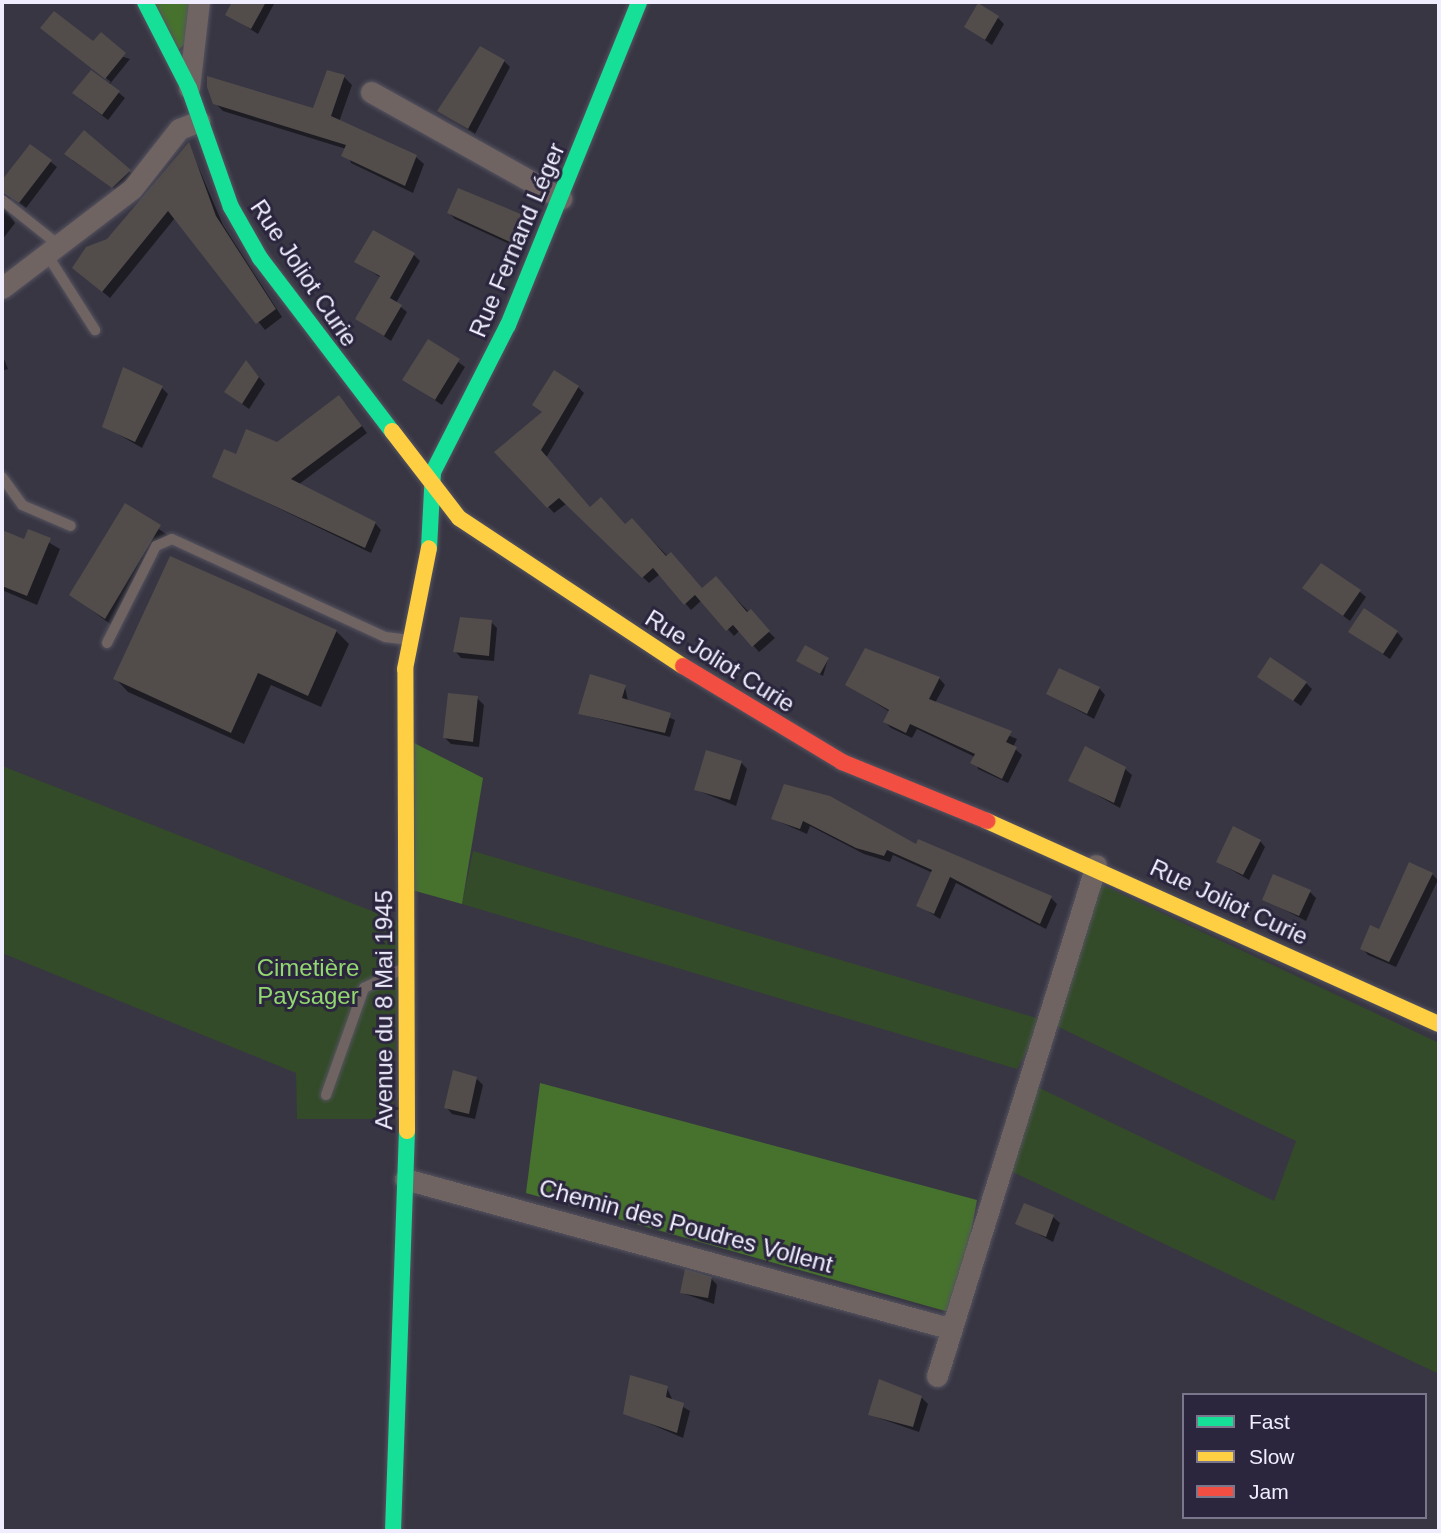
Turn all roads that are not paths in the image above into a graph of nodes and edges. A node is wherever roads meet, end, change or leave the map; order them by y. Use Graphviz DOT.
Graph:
graph roads {
  1 [pos="145,2"];
  2 [pos="199,2"];
  3 [pos="639,2"];
  4 [pos="189,88"];
  5 [pos="371,92"];
  6 [pos="201,121"];
  7 [pos="561,198"];
  8 [pos="2,200"];
  9 [pos="55,251"];
  10 [pos="2,288"];
  11 [pos="95,330"];
  12 [pos="2,477"];
  13 [pos="434,492"];
  14 [pos="71,526"];
  15 [pos="408,640"];
  16 [pos="107,643"];
  17 [pos="1096,865"];
  18 [pos="409,966"];
  19 [pos="1439,1024"];
  20 [pos="326,1094"];
  21 [pos="405,1179"];
  22 [pos="952,1329"];
  23 [pos="937,1376"];
  24 [pos="393,1531"];
  1 -- 4 [label="street, Rue Joliot Curie"];
  2 -- 4 [label="street"];
  3 -- 7 [label="street, Rue Fernand Léger"];
  4 -- 6 [label="street, Rue Joliot Curie"];
  5 -- 7 [label="street"];
  6 -- 9 [label="street"];
  6 -- 13 [label="street, Rue Joliot Curie"];
  7 -- 13 [label="street, Rue Fernand Léger"];
  8 -- 9 [label="lane"];
  9 -- 10 [label="street"];
  9 -- 11 [label="lane"];
  12 -- 14 [label="lane"];
  13 -- 15 [label="street, Avenue du 8 Mai 1945"];
  13 -- 17 [label="street, Rue Joliot Curie"];
  15 -- 16 [label="lane"];
  15 -- 18 [label="street, Avenue du 8 Mai 1945"];
  17 -- 19 [label="street, Rue Joliot Curie"];
  17 -- 22 [label="street"];
  18 -- 20 [label="lane"];
  18 -- 21 [label="street, Avenue du 8 Mai 1945"];
  21 -- 22 [label="street, Chemin des Poudres Vollent"];
  21 -- 24 [label="street, Avenue du 8 Mai 1945"];
  22 -- 23 [label="street"];
}
